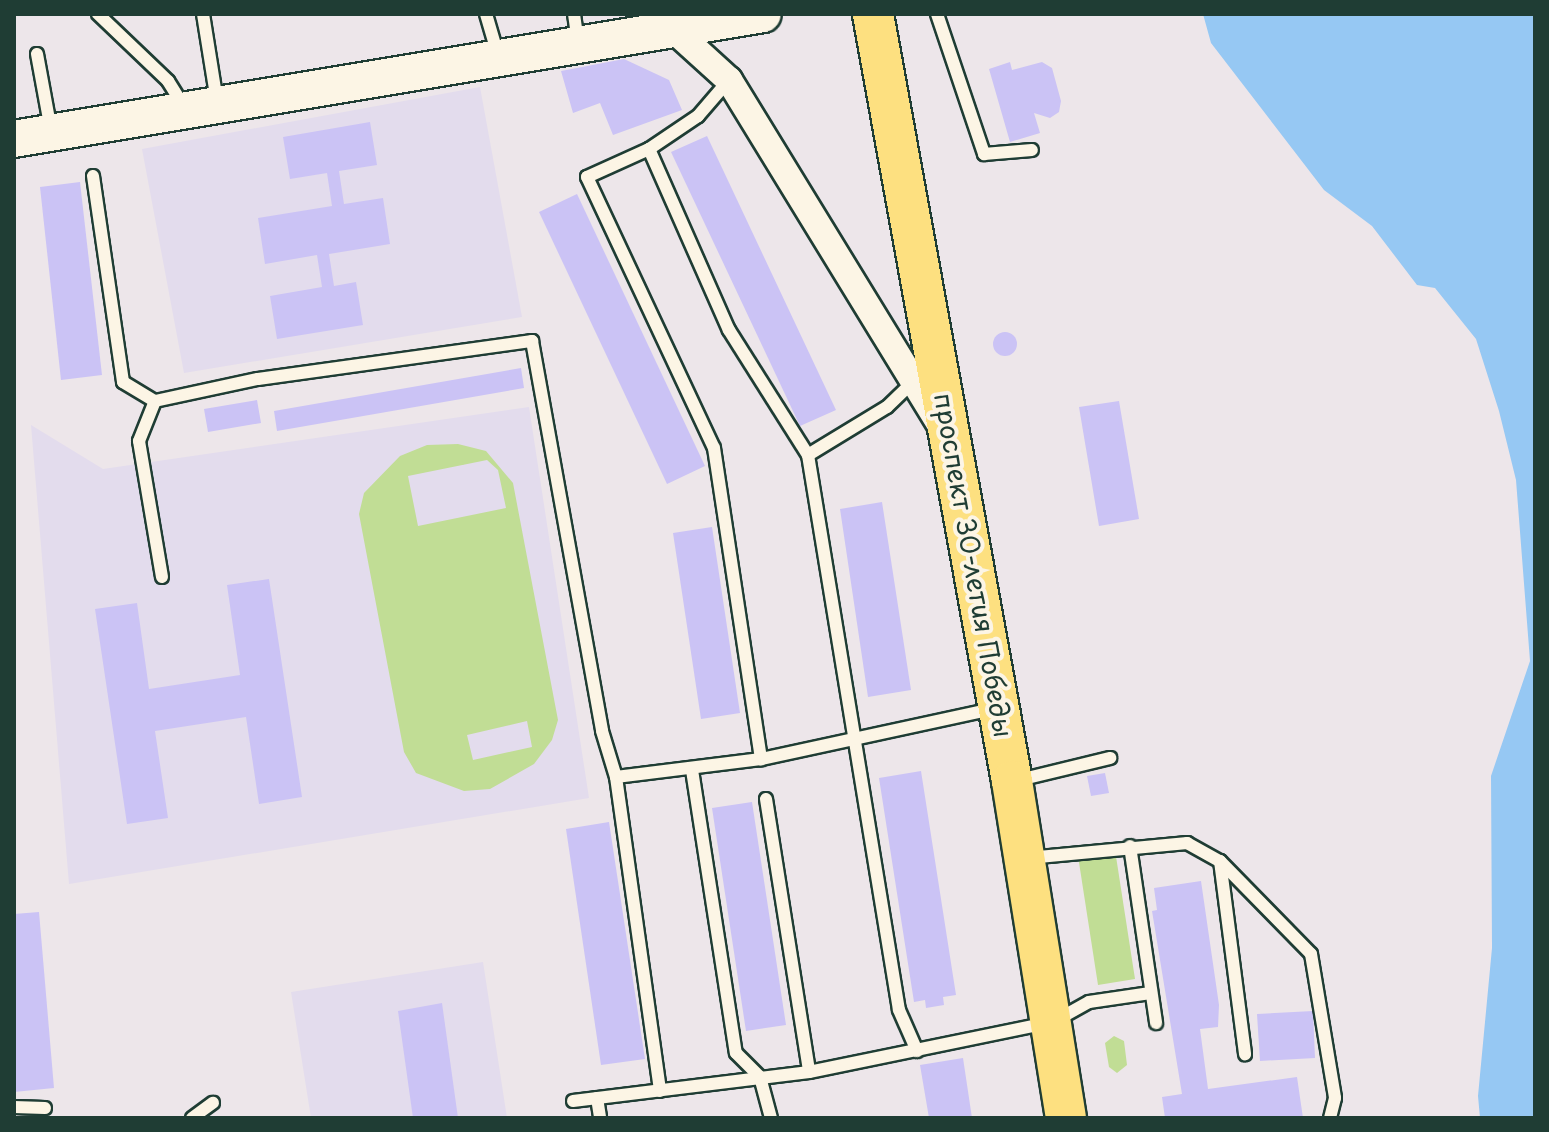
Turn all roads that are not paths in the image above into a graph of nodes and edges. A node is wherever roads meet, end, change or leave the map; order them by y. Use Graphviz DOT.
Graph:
graph roads {
  1 [pos="98,14"];
  2 [pos="203,14"];
  3 [pos="486,14"];
  4 [pos="763,14"];
  5 [pos="873,14"];
  6 [pos="937,14"];
  7 [pos="576,30"];
  8 [pos="675,31"];
  9 [pos="37,54"];
  10 [pos="499,58"];
  11 [pos="729,80"];
  12 [pos="202,108"];
  13 [pos="52,133"];
  14 [pos="14,139"];
  15 [pos="649,149"];
  16 [pos="1032,150"];
  17 [pos="93,176"];
  18 [pos="913,382"];
  19 [pos="155,401"];
  20 [pos="952,443"];
  21 [pos="808,455"];
  22 [pos="162,577"];
  23 [pos="999,707"];
  24 [pos="856,739"];
  25 [pos="1110,758"];
  26 [pos="761,759"];
  27 [pos="692,770"];
  28 [pos="616,777"];
  29 [pos="1012,781"];
  30 [pos="766,799"];
  31 [pos="1130,846"];
  32 [pos="1025,858"];
  33 [pos="1220,861"];
  34 [pos="1150,993"];
  35 [pos="1053,1022"];
  36 [pos="1156,1023"];
  37 [pos="917,1051"];
  38 [pos="1245,1054"];
  39 [pos="809,1072"];
  40 [pos="760,1077"];
  41 [pos="660,1091"];
  42 [pos="597,1098"];
  43 [pos="573,1101"];
  44 [pos="213,1103"];
  45 [pos="14,1107"];
  46 [pos="45,1108"];
  47 [pos="192,1118"];
  48 [pos="600,1118"];
  49 [pos="771,1118"];
  50 [pos="1066,1118"];
  51 [pos="1330,1118"];
  1 -- 12 [label="lane"];
  2 -- 12 [label="lane"];
  3 -- 10 [label="lane"];
  4 -- 8 [label="street"];
  5 -- 20 [label="main road, проспект 30-летия Победы"];
  6 -- 16 [label="lane"];
  7 -- 8 [label="street"];
  7 -- 10 [label="street"];
  8 -- 11 [label="street"];
  9 -- 13 [label="lane"];
  10 -- 12 [label="street"];
  11 -- 15 [label="lane"];
  11 -- 18 [label="street"];
  12 -- 13 [label="street"];
  13 -- 14 [label="street"];
  15 -- 21 [label="lane"];
  15 -- 26 [label="lane"];
  17 -- 19 [label="lane"];
  18 -- 20 [label="street"];
  18 -- 21 [label="lane"];
  19 -- 22 [label="lane"];
  19 -- 28 [label="lane"];
  20 -- 23 [label="main road, проспект 30-летия Победы"];
  21 -- 24 [label="lane"];
  23 -- 24 [label="lane"];
  23 -- 29 [label="main road, проспект 30-летия Победы"];
  24 -- 26 [label="lane"];
  24 -- 37 [label="lane"];
  25 -- 29 [label="lane"];
  26 -- 27 [label="lane"];
  27 -- 28 [label="lane"];
  27 -- 40 [label="lane"];
  28 -- 41 [label="lane"];
  29 -- 32 [label="main road, проспект 30-летия Победы"];
  30 -- 39 [label="lane"];
  31 -- 32 [label="lane"];
  31 -- 33 [label="lane"];
  31 -- 34 [label="lane"];
  32 -- 35 [label="main road, проспект 30-летия Победы"];
  33 -- 38 [label="lane"];
  33 -- 51 [label="lane"];
  34 -- 35 [label="lane"];
  34 -- 36 [label="lane"];
  35 -- 37 [label="lane"];
  35 -- 50 [label="main road, проспект 30-летия Победы"];
  37 -- 39 [label="lane"];
  39 -- 40 [label="lane"];
  40 -- 41 [label="lane"];
  40 -- 49 [label="lane"];
  41 -- 42 [label="lane"];
  42 -- 43 [label="lane"];
  42 -- 48 [label="lane"];
  44 -- 47 [label="lane"];
  45 -- 46 [label="lane"];
}
